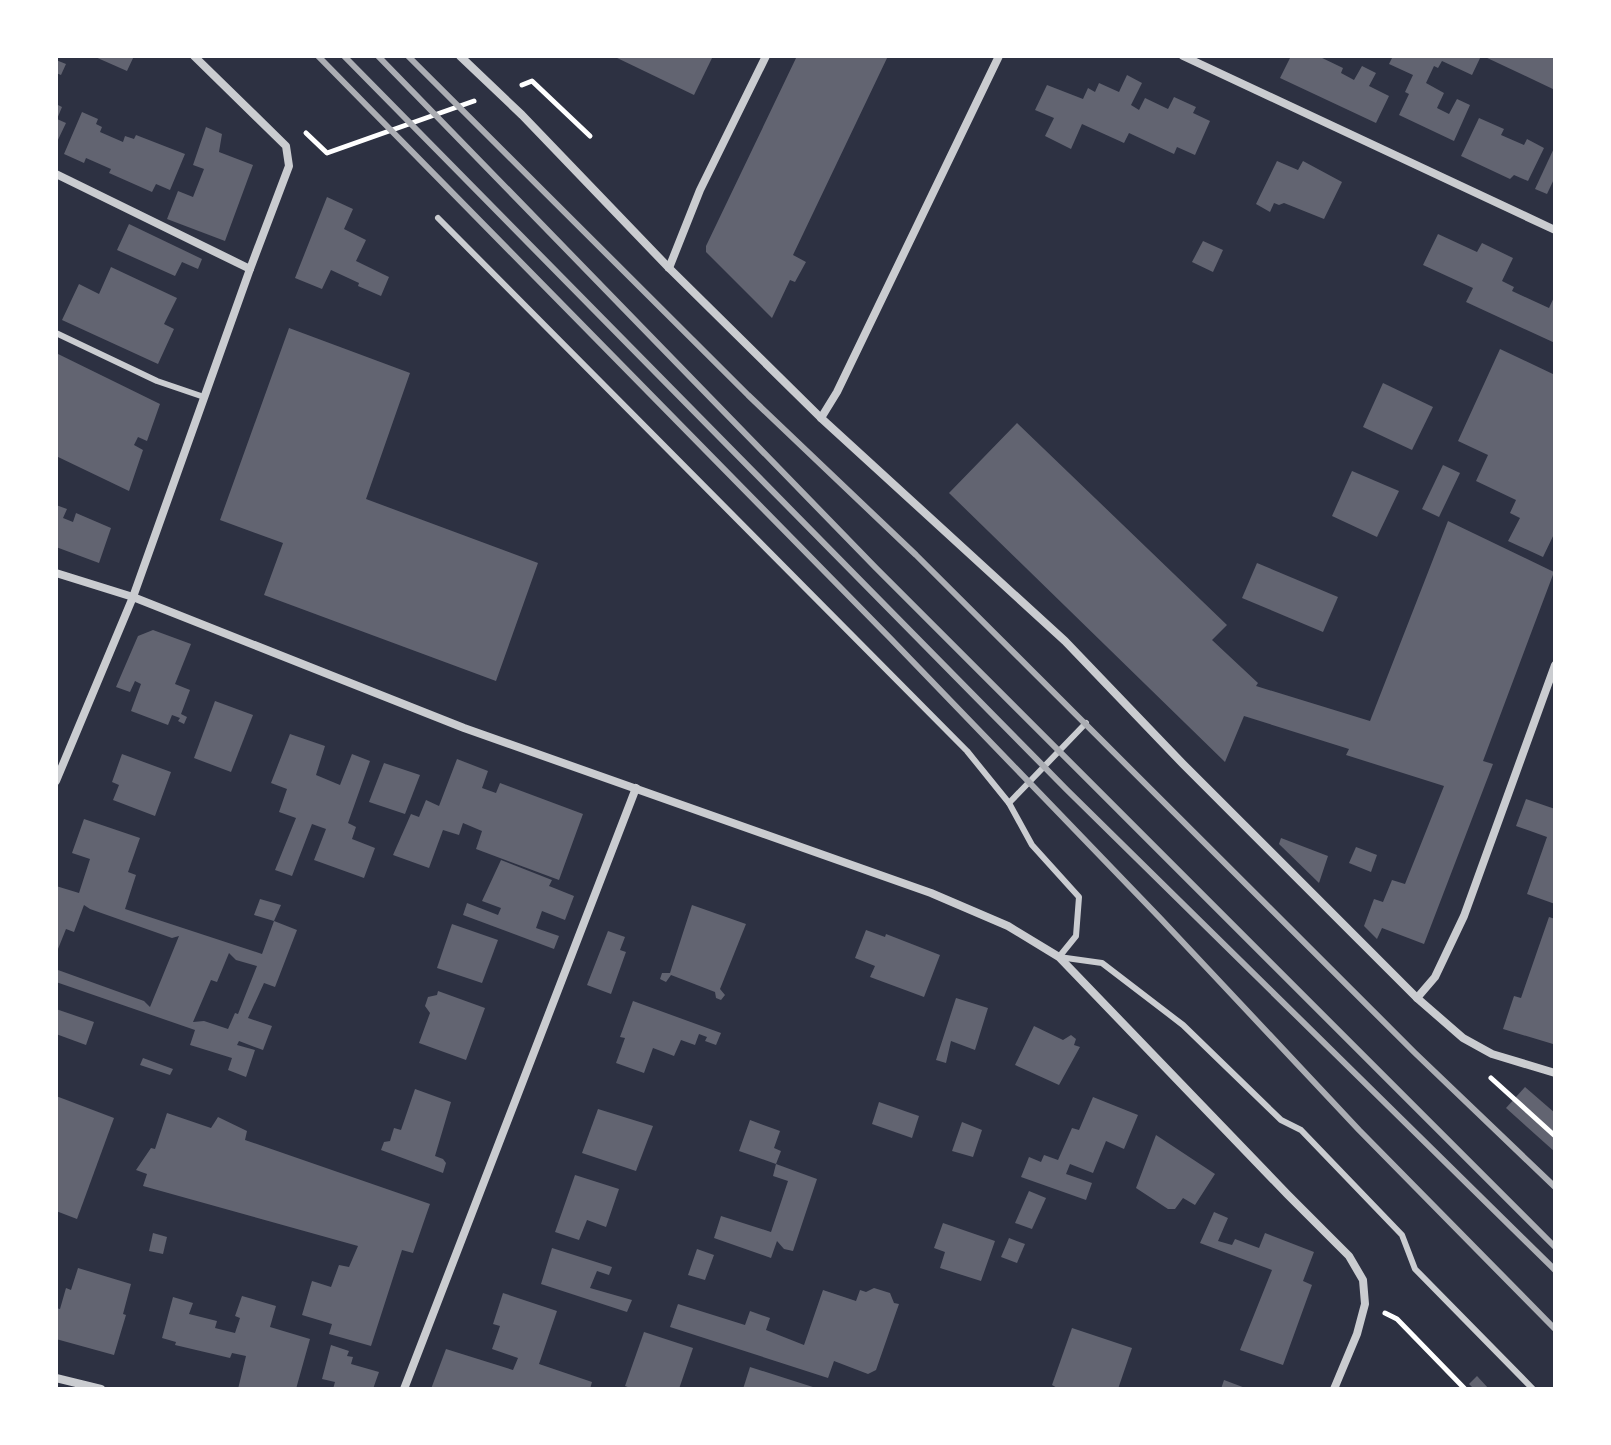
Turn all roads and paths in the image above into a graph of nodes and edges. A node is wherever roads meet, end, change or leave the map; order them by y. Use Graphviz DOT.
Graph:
graph roads {
  1 [pos="194,56"];
  2 [pos="460,56"];
  3 [pos="766,56"];
  4 [pos="999,56"];
  5 [pos="1183,56"];
  6 [pos="518,86"];
  7 [pos="488,96"];
  8 [pos="590,136"];
  9 [pos="327,153"];
  10 [pos="56,174"];
  11 [pos="438,218"];
  12 [pos="1555,230"];
  13 [pos="669,268"];
  14 [pos="250,269"];
  15 [pos="56,333"];
  16 [pos="204,397"];
  17 [pos="821,418"];
  18 [pos="56,573"];
  19 [pos="133,597"];
  20 [pos="1555,665"];
  21 [pos="1086,723"];
  22 [pos="56,781"];
  23 [pos="636,788"];
  24 [pos="1009,803"];
  25 [pos="1059,957"];
  26 [pos="1417,998"];
  27 [pos="1555,1073"];
  28 [pos="1491,1076"];
  29 [pos="1555,1136"];
  30 [pos="1365,1304"];
  31 [pos="56,1378"];
  32 [pos="101,1389"];
  33 [pos="404,1389"];
  34 [pos="1334,1389"];
  35 [pos="1465,1389"];
  36 [pos="1533,1389"];
  1 -- 14 [label="street"];
  2 -- 13 [label="street"];
  3 -- 13 [label="street"];
  4 -- 17 [label="street"];
  5 -- 12 [label="street"];
  6 -- 8 [label="path"];
  7 -- 9 [label="path"];
  10 -- 14 [label="street"];
  11 -- 24 [label="lane"];
  13 -- 17 [label="street"];
  14 -- 16 [label="street"];
  15 -- 16 [label="lane"];
  16 -- 19 [label="street"];
  17 -- 26 [label="street"];
  18 -- 19 [label="street"];
  19 -- 22 [label="street"];
  19 -- 23 [label="street"];
  20 -- 26 [label="street"];
  21 -- 24 [label="lane"];
  23 -- 25 [label="street"];
  23 -- 33 [label="street"];
  24 -- 25 [label="lane"];
  25 -- 30 [label="street"];
  25 -- 36 [label="lane"];
  26 -- 27 [label="street"];
  28 -- 29 [label="path"];
  30 -- 34 [label="street"];
  30 -- 35 [label="path"];
  31 -- 32 [label="street"];
}
